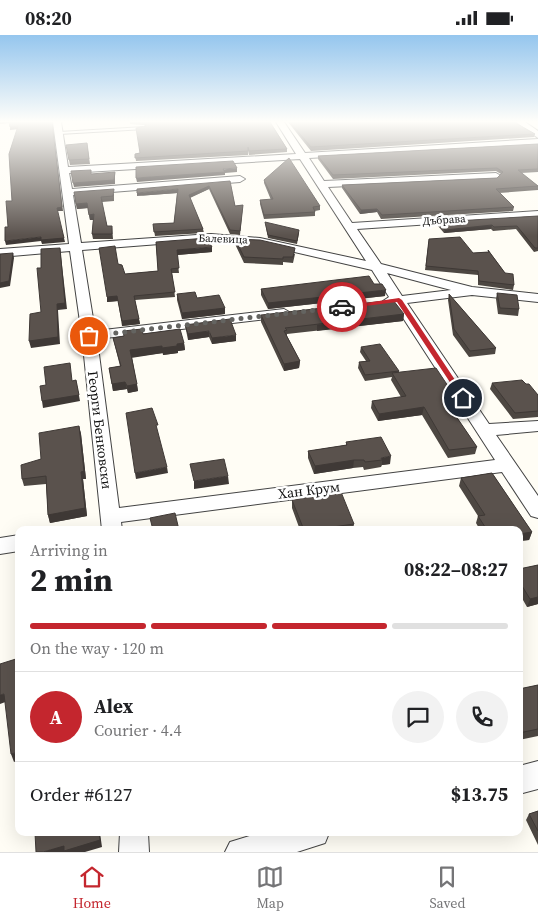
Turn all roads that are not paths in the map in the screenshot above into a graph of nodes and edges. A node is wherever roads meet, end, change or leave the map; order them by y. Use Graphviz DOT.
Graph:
graph roads {
  1 [pos="63,160"];
  2 [pos="222,160"];
  3 [pos="307,160"];
  4 [pos="65,170"];
  5 [pos="496,176"];
  6 [pos="240,179"];
  7 [pos="322,184"];
  8 [pos="68,192"];
  9 [pos="538,214"];
  10 [pos="350,226"];
  11 [pos="77,247"];
  12 [pos="0,253"];
  13 [pos="376,267"];
  14 [pos="472,291"];
  15 [pos="538,298"];
  16 [pos="399,300"];
  17 [pos="380,302"];
  18 [pos="302,311"];
  19 [pos="89,336"];
  20 [pos="538,427"];
  21 [pos="485,430"];
  22 [pos="507,465"];
  23 [pos="538,511"];
  24 [pos="108,526"];
  25 [pos="15,544"];
  26 [pos="0,547"];
  27 [pos="538,775"];
  28 [pos="523,779"];
  29 [pos="134,836"];
  30 [pos="303,836"];
  31 [pos="134,852"];
  32 [pos="240,852"];
  1 -- 4 [label="street, Георги Бенковски"];
  2 -- 4 [label="street"];
  3 -- 7 [label="street"];
  4 -- 8 [label="street, Георги Бенковски"];
  5 -- 7 [label="street"];
  6 -- 8 [label="street"];
  7 -- 10 [label="street"];
  8 -- 11 [label="street, Георги Бенковски"];
  9 -- 10 [label="street, Дъбрава"];
  10 -- 13 [label="street"];
  11 -- 12 [label="street, Балевица"];
  11 -- 13 [label="street, Балевица"];
  11 -- 19 [label="street, Георги Бенковски"];
  13 -- 14 [label="street, Балевица"];
  13 -- 16 [label="street"];
  14 -- 15 [label="street"];
  14 -- 16 [label="street"];
  16 -- 17 [label="street"];
  16 -- 21 [label="street"];
  18 -- 19 [label="street"];
  19 -- 24 [label="street, Георги Бенковски"];
  20 -- 21 [label="street"];
  21 -- 22 [label="street"];
  22 -- 23 [label="street"];
  22 -- 24 [label="street, Хан Крум"];
  25 -- 26 [label="street"];
  27 -- 28 [label="street"];
  29 -- 31 [label="street"];
  30 -- 32 [label="street"];
}
